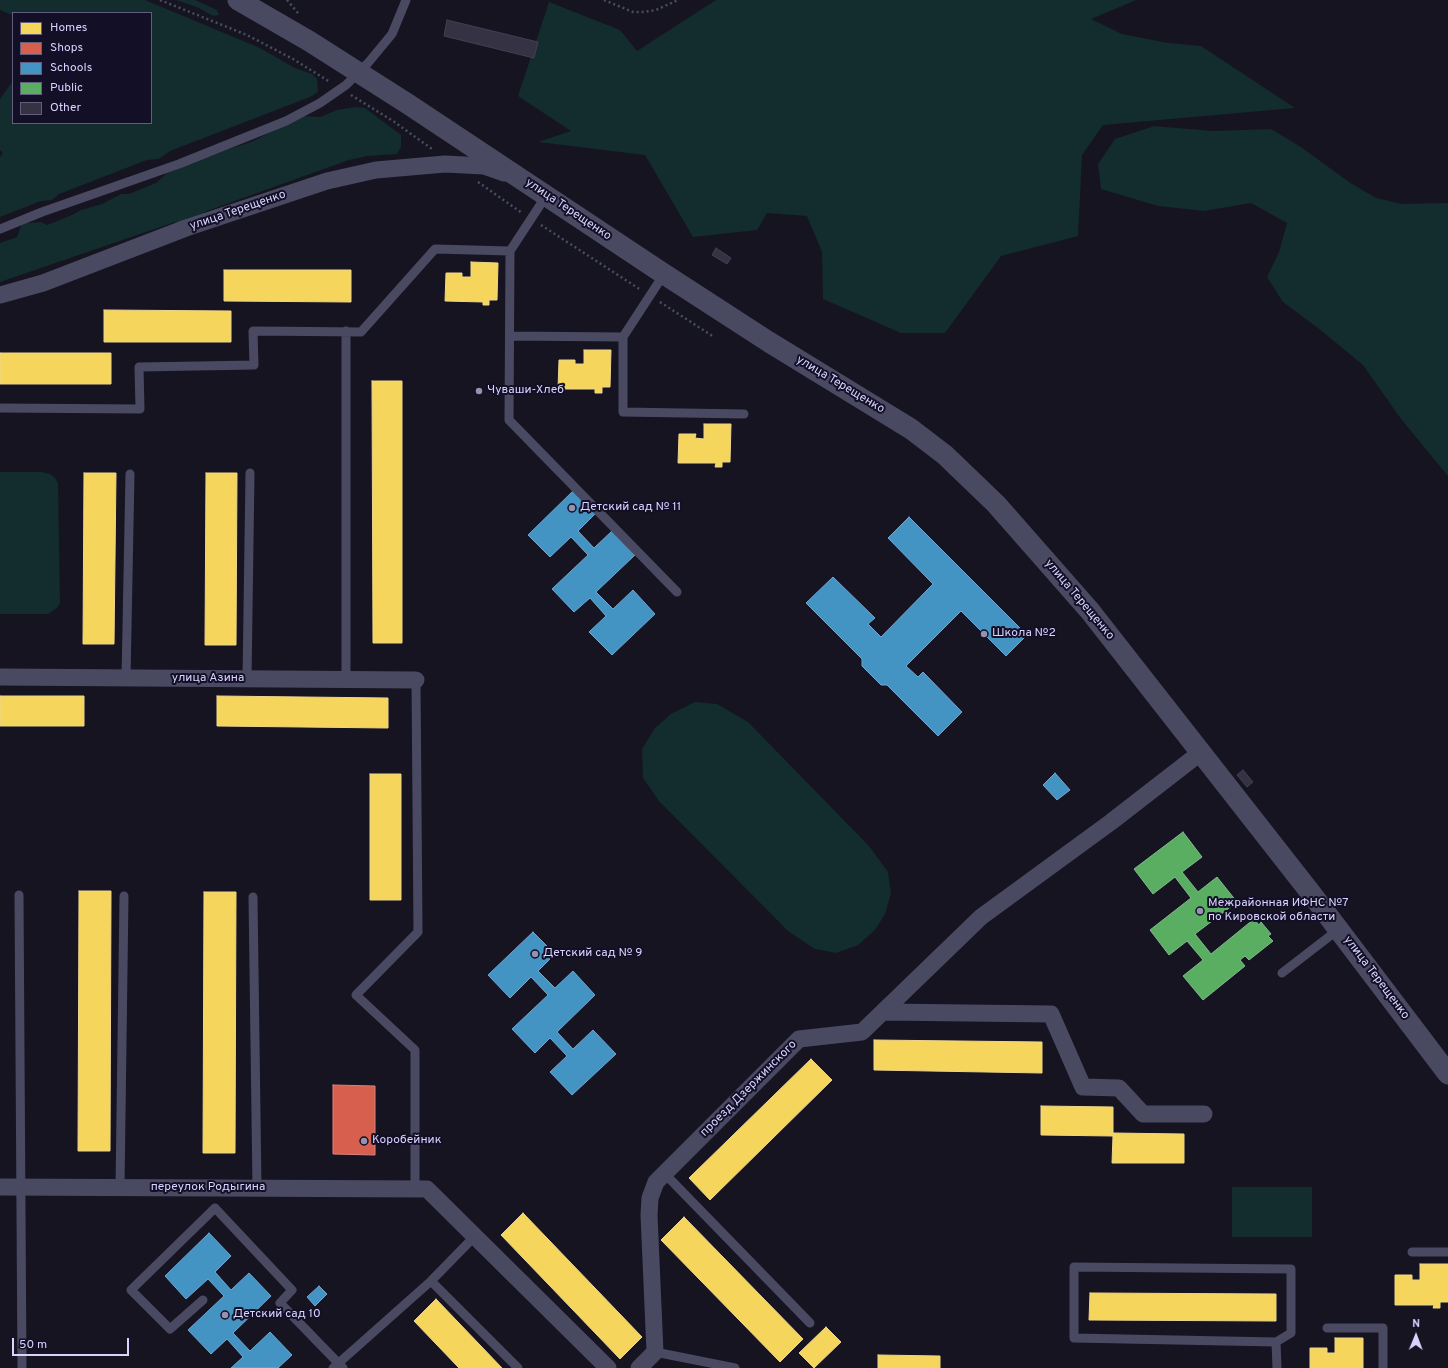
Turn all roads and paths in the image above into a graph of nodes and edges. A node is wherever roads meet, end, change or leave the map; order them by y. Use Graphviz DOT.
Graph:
graph roads {
  1 [pos="160,0"];
  2 [pos="238,0"];
  3 [pos="406,0"];
  4 [pos="604,0"];
  5 [pos="678,0"];
  6 [pos="293,59"];
  7 [pos="393,121"];
  8 [pos="452,164"];
  9 [pos="518,177"];
  10 [pos="476,181"];
  11 [pos="546,196"];
  12 [pos="531,219"];
  13 [pos="0,229"];
  14 [pos="510,251"];
  15 [pos="664,274"];
  16 [pos="0,295"];
  17 [pos="650,296"];
  18 [pos="346,331"];
  19 [pos="510,336"];
  20 [pos="623,337"];
  21 [pos="714,337"];
  22 [pos="0,408"];
  23 [pos="744,414"];
  24 [pos="250,473"];
  25 [pos="130,474"];
  26 [pos="677,592"];
  27 [pos="0,677"];
  28 [pos="126,678"];
  29 [pos="247,679"];
  30 [pos="346,680"];
  31 [pos="416,680"];
  32 [pos="1200,753"];
  33 [pos="18,895"];
  34 [pos="124,896"];
  35 [pos="253,897"];
  36 [pos="1339,929"];
  37 [pos="1282,973"];
  38 [pos="884,1012"];
  39 [pos="1448,1074"];
  40 [pos="1204,1114"];
  41 [pos="665,1174"];
  42 [pos="0,1187"];
  43 [pos="20,1187"];
  44 [pos="120,1187"];
  45 [pos="257,1188"];
  46 [pos="415,1188"];
  47 [pos="475,1236"];
  48 [pos="1412,1252"];
  49 [pos="1448,1252"];
  50 [pos="431,1281"];
  51 [pos="203,1300"];
  52 [pos="810,1323"];
  53 [pos="1327,1328"];
  54 [pos="1276,1342"];
  55 [pos="655,1352"];
  56 [pos="338,1366"];
  57 [pos="22,1368"];
  58 [pos="518,1368"];
  59 [pos="608,1368"];
  60 [pos="639,1368"];
  61 [pos="735,1368"];
  62 [pos="1277,1368"];
  63 [pos="1382,1368"];
  1 -- 6 [label="path"];
  2 -- 9 [label="street"];
  3 -- 13 [label="lane"];
  4 -- 5 [label="path"];
  7 -- 8 [label="path"];
  8 -- 9 [label="street, улица Терещенко"];
  8 -- 16 [label="street, улица Терещенко"];
  9 -- 11 [label="street, улица Терещенко"];
  10 -- 12 [label="path"];
  11 -- 12 [label="lane"];
  11 -- 15 [label="street, улица Терещенко"];
  12 -- 14 [label="lane"];
  12 -- 17 [label="path"];
  14 -- 18 [label="lane"];
  14 -- 19 [label="lane"];
  15 -- 17 [label="lane"];
  15 -- 32 [label="street, улица Терещенко"];
  17 -- 20 [label="lane"];
  17 -- 21 [label="path"];
  18 -- 22 [label="lane"];
  18 -- 30 [label="lane"];
  19 -- 20 [label="lane"];
  19 -- 26 [label="lane"];
  20 -- 23 [label="lane"];
  24 -- 29 [label="lane"];
  25 -- 28 [label="lane"];
  27 -- 28 [label="street, улица Азина"];
  28 -- 29 [label="street, улица Азина"];
  29 -- 30 [label="street, улица Азина"];
  30 -- 31 [label="street, улица Азина"];
  31 -- 46 [label="lane"];
  32 -- 36 [label="street, улица Терещенко"];
  32 -- 38 [label="street, проезд Дзержинского"];
  33 -- 43 [label="lane"];
  34 -- 44 [label="lane"];
  35 -- 45 [label="lane"];
  36 -- 37 [label="lane"];
  36 -- 39 [label="street, улица Терещенко"];
  38 -- 40 [label="street"];
  38 -- 41 [label="street, проезд Дзержинского"];
  41 -- 52 [label="lane"];
  41 -- 55 [label="street, проезд Дзержинского"];
  42 -- 43 [label="street, переулок Родыгина"];
  43 -- 44 [label="street, переулок Родыгина"];
  43 -- 57 [label="lane"];
  44 -- 45 [label="street, переулок Родыгина"];
  45 -- 46 [label="street, переулок Родыгина"];
  46 -- 47 [label="street"];
  47 -- 50 [label="lane"];
  47 -- 59 [label="street"];
  48 -- 49 [label="lane"];
  50 -- 56 [label="lane"];
  50 -- 58 [label="lane"];
  51 -- 56 [label="lane"];
  53 -- 63 [label="lane"];
  54 -- 54 [label="lane"];
  54 -- 62 [label="lane"];
  55 -- 60 [label="street"];
  55 -- 61 [label="lane"];
}
